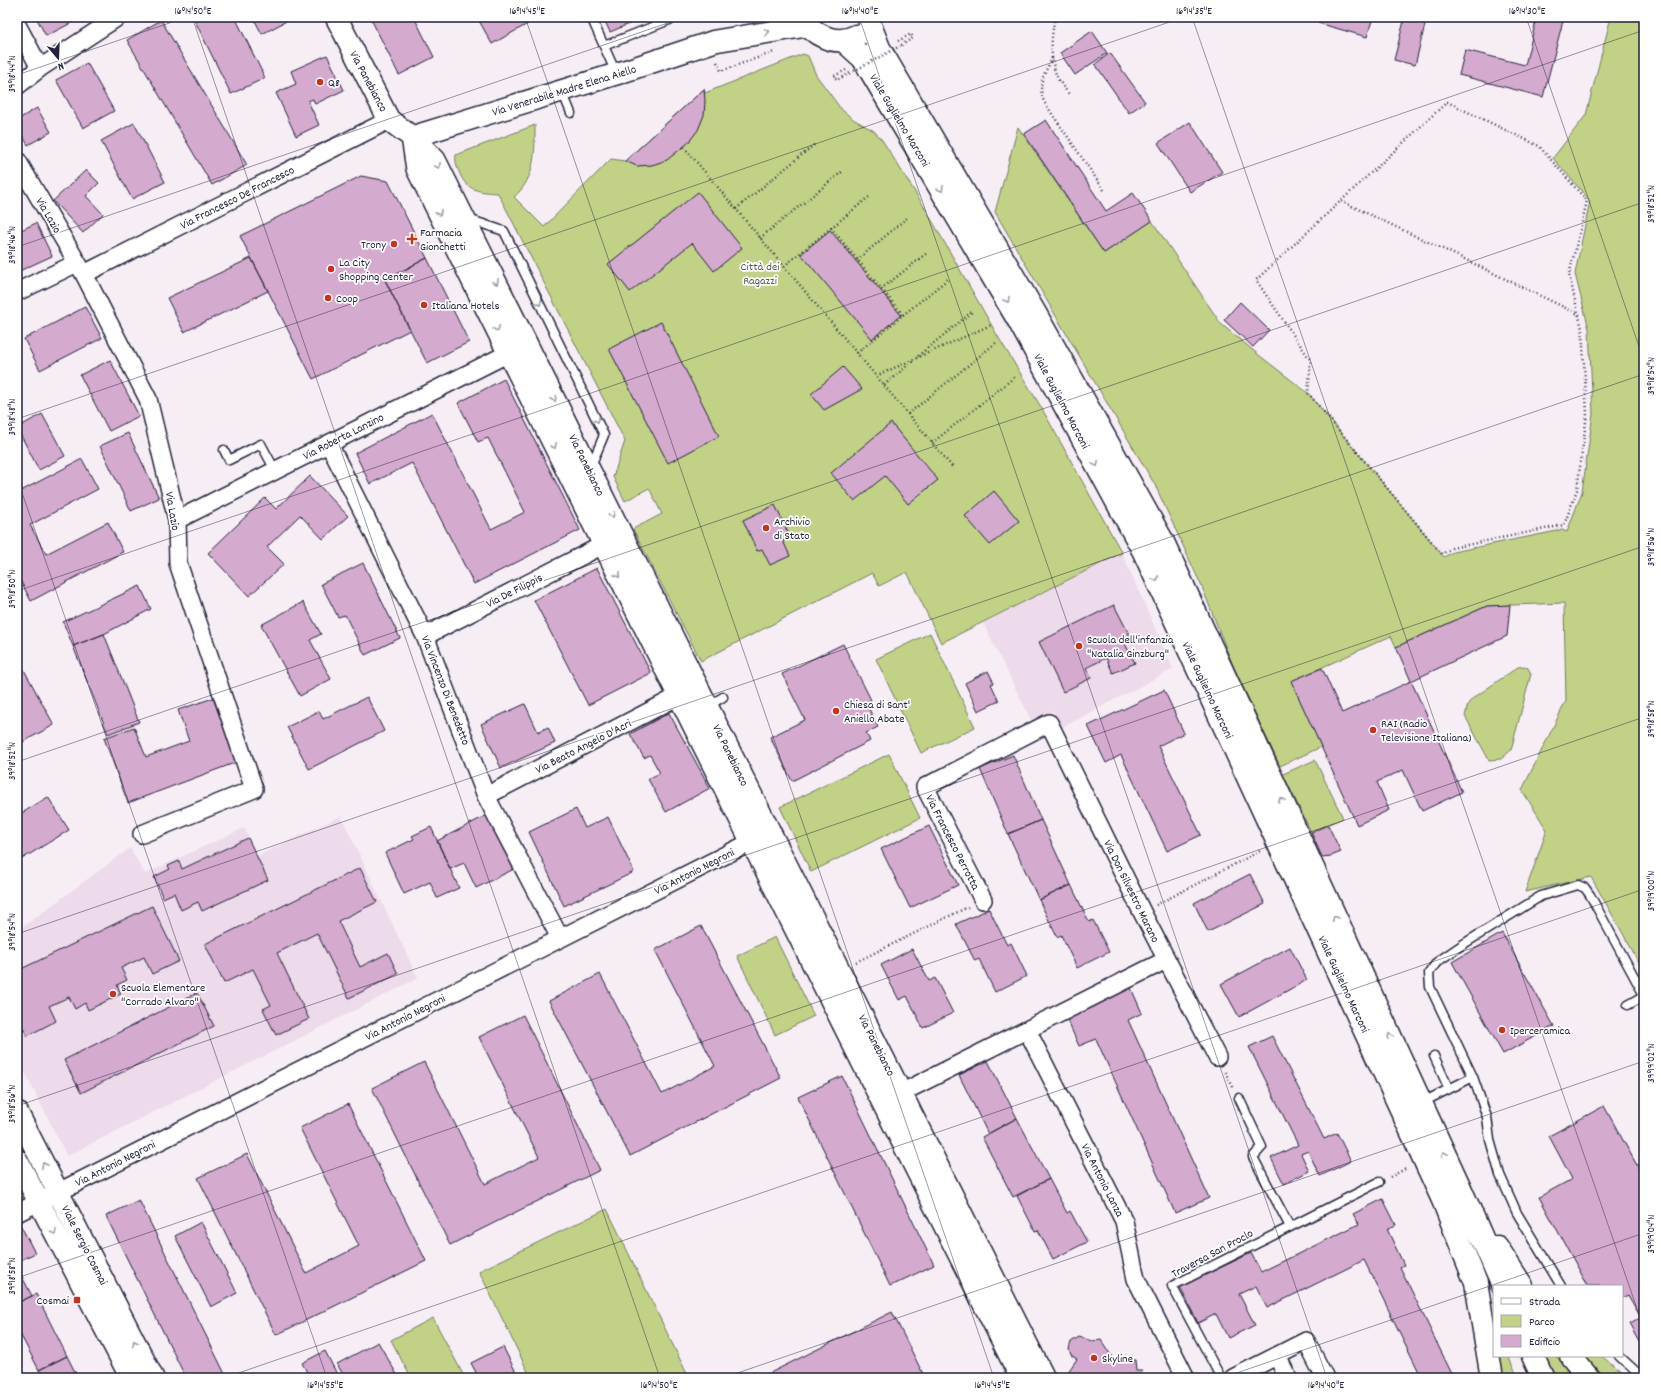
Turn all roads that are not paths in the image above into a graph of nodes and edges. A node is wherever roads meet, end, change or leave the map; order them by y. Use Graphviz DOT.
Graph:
graph roads {
  1 [pos="118,17"];
  2 [pos="336,17"];
  3 [pos="591,17"];
  4 [pos="677,17"];
  5 [pos="760,17"];
  6 [pos="804,21"];
  7 [pos="873,21"];
  8 [pos="17,25"];
  9 [pos="715,40"];
  10 [pos="843,40"];
  11 [pos="604,46"];
  12 [pos="40,68"];
  13 [pos="616,74"];
  14 [pos="17,86"];
  15 [pos="562,90"];
  16 [pos="571,113"];
  17 [pos="389,120"];
  18 [pos="412,137"];
  19 [pos="17,160"];
  20 [pos="464,217"];
  21 [pos="80,268"];
  22 [pos="17,292"];
  23 [pos="509,353"];
  24 [pos="330,444"];
  25 [pos="224,450"];
  26 [pos="589,469"];
  27 [pos="275,470"];
  28 [pos="177,520"];
  29 [pos="603,545"];
  30 [pos="425,636"];
  31 [pos="678,696"];
  32 [pos="1049,723"];
  33 [pos="486,796"];
  34 [pos="770,832"];
  35 [pos="142,834"];
  36 [pos="751,842"];
  37 [pos="983,900"];
  38 [pos="560,938"];
  39 [pos="1166,960"];
  40 [pos="1644,996"];
  41 [pos="1628,1005"];
  42 [pos="1027,1030"];
  43 [pos="1434,1056"];
  44 [pos="1217,1057"];
  45 [pos="1474,1077"];
  46 [pos="1449,1088"];
  47 [pos="901,1093"];
  48 [pos="1239,1098"];
  49 [pos="1420,1103"];
  50 [pos="17,1112"];
  51 [pos="17,1160"];
  52 [pos="1379,1182"];
  53 [pos="1461,1190"];
  54 [pos="58,1192"];
  55 [pos="39,1202"];
  56 [pos="17,1213"];
  57 [pos="1290,1227"];
  58 [pos="1503,1285"];
  59 [pos="1521,1285"];
  60 [pos="1560,1285"];
  61 [pos="1533,1357"];
  62 [pos="1571,1357"];
  63 [pos="1620,1357"];
  64 [pos="1274,1358"];
  65 [pos="132,1378"];
  66 [pos="153,1378"];
  67 [pos="1021,1378"];
  68 [pos="1044,1378"];
  69 [pos="1186,1378"];
  70 [pos="1221,1378"];
  71 [pos="1233,1378"];
  72 [pos="1288,1378"];
  73 [pos="1325,1378"];
  74 [pos="1492,1378"];
  75 [pos="1543,1378"];
  76 [pos="1589,1378"];
  77 [pos="1643,1378"];
  1 -- 12 [label="street"];
  2 -- 17 [label="street, Via Panebianco"];
  3 -- 11 [label="lane"];
  4 -- 11 [label="lane"];
  5 -- 9 [label="street, Via Venerabile Madre Elena Aiello"];
  9 -- 6 [label="street, Via Venerabile Madre Elena Aiello, one-way"];
  6 -- 10 [label="main road"];
  7 -- 10 [label="main road"];
  49 -- 7 [label="main road, Viale Guglielmo Marconi, one-way"];
  8 -- 12 [label="street"];
  9 -- 13 [label="street, Via Venerabile Madre Elena Aiello"];
  10 -- 74 [label="main road, Viale Guglielmo Marconi, one-way"];
  11 -- 13 [label="lane"];
  12 -- 14 [label="street"];
  13 -- 15 [label="street, Via Venerabile Madre Elena Aiello"];
  15 -- 16 [label="lane"];
  15 -- 18 [label="street, Via Venerabile Madre Elena Aiello"];
  17 -- 18 [label="street, Via Panebianco"];
  17 -- 21 [label="street, Via Francesco De Francesco"];
  18 -- 20 [label="street, Via Panebianco, one-way"];
  18 -- 23 [label="street, Via Panebianco, one-way"];
  19 -- 21 [label="street, Via Lazio"];
  20 -- 26 [label="street, Via Panebianco, one-way"];
  20 -- 26 [label="lane, one-way"];
  21 -- 22 [label="street, Via Francesco De Francesco"];
  21 -- 28 [label="street, Via Lazio"];
  23 -- 24 [label="street, Via Roberta Lanzino"];
  23 -- 29 [label="street, Via Panebianco, one-way"];
  24 -- 27 [label="street, Via Roberta Lanzino"];
  24 -- 30 [label="street, Via Vincenzo Di Benedetto"];
  25 -- 27 [label="lane"];
  26 -- 34 [label="street, Via Panebianco, one-way"];
  27 -- 28 [label="street, Via Roberta Lanzino"];
  28 -- 35 [label="street, Via Lazio"];
  29 -- 30 [label="street, Via De Filippis"];
  29 -- 31 [label="street, Via Panebianco, one-way"];
  30 -- 33 [label="street, Via Vincenzo Di Benedetto"];
  31 -- 33 [label="street, Via Beato Angelo D'Acri"];
  31 -- 36 [label="street, Via Panebianco"];
  32 -- 37 [label="street, Via Francesco Perrotta"];
  32 -- 39 [label="street, Via Don Silvestro Marano"];
  33 -- 38 [label="street, Via Vincenzo Di Benedetto"];
  34 -- 36 [label="street, Via Antonio Negroni"];
  34 -- 47 [label="street, Via Panebianco"];
  36 -- 38 [label="street, Via Antonio Negroni"];
  36 -- 67 [label="street, Via Panebianco"];
  38 -- 54 [label="street, Via Antonio Negroni"];
  39 -- 42 [label="street"];
  39 -- 44 [label="street, Via Don Silvestro Marano"];
  40 -- 41 [label="lane"];
  40 -- 45 [label="lane"];
  42 -- 47 [label="street"];
  42 -- 69 [label="street, Via Antonio Lanza"];
  43 -- 46 [label="lane"];
  45 -- 46 [label="lane"];
  45 -- 60 [label="lane"];
  46 -- 49 [label="lane"];
  47 -- 68 [label="street, Via Panebianco"];
  48 -- 57 [label="lane"];
  53 -- 49 [label="main road, Viale Guglielmo Marconi, one-way"];
  54 -- 50 [label="street, Viale Sergio Cosmai, one-way"];
  51 -- 55 [label="street, Viale Sergio Cosmai"];
  52 -- 57 [label="lane, Traversa San Proclo"];
  53 -- 58 [label="main road, Viale Guglielmo Marconi"];
  53 -- 59 [label="main road"];
  54 -- 55 [label="street, Via Antonio Negroni"];
  66 -- 54 [label="street, Viale Sergio Cosmai, one-way"];
  55 -- 56 [label="street, Via Antonio Negroni"];
  55 -- 65 [label="street, Viale Sergio Cosmai, one-way"];
  57 -- 70 [label="lane, Traversa San Proclo"];
  61 -- 75 [label="main road"];
  62 -- 76 [label="main road"];
  63 -- 77 [label="lane"];
  64 -- 71 [label="street"];
  64 -- 72 [label="street"];
  64 -- 73 [label="street"];
}
